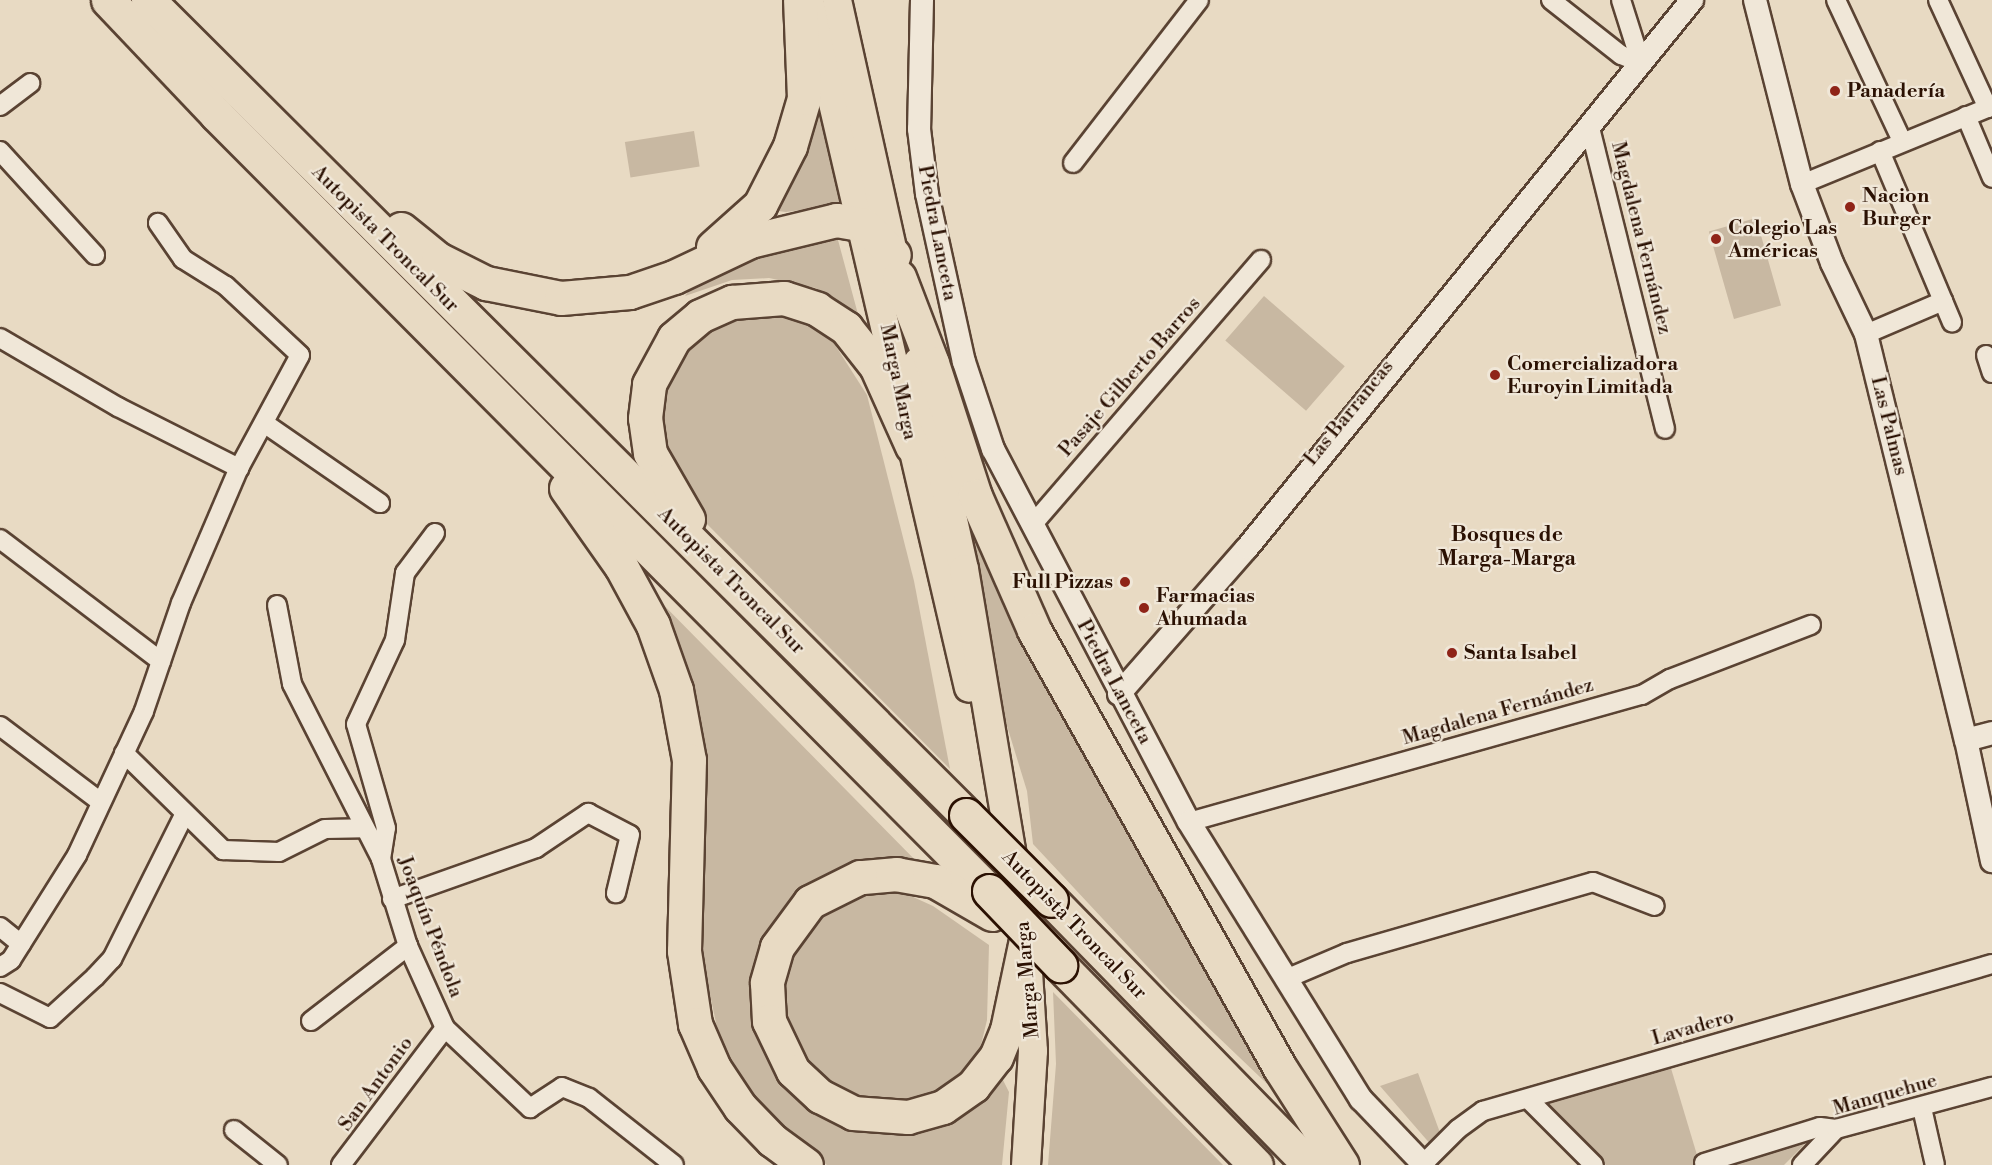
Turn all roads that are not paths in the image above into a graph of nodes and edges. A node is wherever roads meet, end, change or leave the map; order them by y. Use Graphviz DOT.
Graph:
graph roads {
  1 [pos="108,0"];
  2 [pos="148,0"];
  3 [pos="800,0"];
  4 [pos="809,0"];
  5 [pos="837,0"];
  6 [pos="922,0"];
  7 [pos="1199,0"];
  8 [pos="1551,0"];
  9 [pos="1621,0"];
  10 [pos="1692,0"];
  11 [pos="1755,0"];
  12 [pos="1836,0"];
  13 [pos="1938,0"];
  14 [pos="194,48"];
  15 [pos="1641,63"];
  16 [pos="30,83"];
  17 [pos="0,106"];
  18 [pos="1990,107"];
  19 [pos="1966,116"];
  20 [pos="1590,128"];
  21 [pos="1902,141"];
  22 [pos="1880,151"];
  23 [pos="3,162"];
  24 [pos="1073,163"];
  25 [pos="1992,178"];
  26 [pos="1802,184"];
  27 [pos="158,223"];
  28 [pos="864,225"];
  29 [pos="95,255"];
  30 [pos="1261,260"];
  31 [pos="896,266"];
  32 [pos="674,277"];
  33 [pos="1943,301"];
  34 [pos="1952,322"];
  35 [pos="1866,334"];
  36 [pos="0,338"];
  37 [pos="1986,355"];
  38 [pos="473,372"];
  39 [pos="1992,373"];
  40 [pos="264,423"];
  41 [pos="1665,429"];
  42 [pos="912,446"];
  43 [pos="239,468"];
  44 [pos="380,503"];
  45 [pos="1033,524"];
  46 [pos="435,533"];
  47 [pos="0,539"];
  48 [pos="748,597"];
  49 [pos="278,605"];
  50 [pos="1811,625"];
  51 [pos="161,661"];
  52 [pos="1119,694"];
  53 [pos="0,726"];
  54 [pos="1992,733"];
  55 [pos="1966,740"];
  56 [pos="124,753"];
  57 [pos="994,761"];
  58 [pos="101,802"];
  59 [pos="184,815"];
  60 [pos="1189,822"];
  61 [pos="364,828"];
  62 [pos="381,859"];
  63 [pos="1992,861"];
  64 [pos="616,893"];
  65 [pos="392,899"];
  66 [pos="991,902"];
  67 [pos="1655,906"];
  68 [pos="0,927"];
  69 [pos="1026,940"];
  70 [pos="21,944"];
  71 [pos="408,946"];
  72 [pos="1992,964"];
  73 [pos="0,967"];
  74 [pos="1288,978"];
  75 [pos="0,993"];
  76 [pos="311,1021"];
  77 [pos="445,1028"];
  78 [pos="1992,1087"];
  79 [pos="1528,1099"];
  80 [pos="1922,1108"];
  81 [pos="1836,1129"];
  82 [pos="234,1130"];
  83 [pos="1704,1163"];
  84 [pos="278,1165"];
  85 [pos="341,1165"];
  86 [pos="674,1165"];
  87 [pos="806,1165"];
  88 [pos="1026,1165"];
  89 [pos="1256,1165"];
  90 [pos="1310,1165"];
  91 [pos="1342,1165"];
  92 [pos="1424,1165"];
  93 [pos="1594,1165"];
  94 [pos="1802,1165"];
  95 [pos="1935,1165"];
  1 -- 38 [label="highway, Autopista Troncal Sur"];
  2 -- 14 [label="highway, Autopista Troncal Sur"];
  3 -- 32 [label="highway"];
  4 -- 28 [label="main road, Marga Marga"];
  5 -- 31 [label="main road, Marga Marga"];
  6 -- 45 [label="street, Piedra Lanceta"];
  7 -- 24 [label="street"];
  8 -- 15 [label="street"];
  9 -- 15 [label="street"];
  10 -- 15 [label="street, Las Barrancas"];
  11 -- 26 [label="street, Las Palmas"];
  12 -- 21 [label="street"];
  13 -- 18 [label="street"];
  14 -- 32 [label="highway"];
  14 -- 48 [label="highway, Autopista Troncal Sur"];
  15 -- 20 [label="street, Las Barrancas"];
  16 -- 17 [label="street"];
  18 -- 19 [label="street"];
  19 -- 21 [label="street"];
  19 -- 25 [label="street"];
  20 -- 41 [label="street, Magdalena Fernández"];
  20 -- 52 [label="street, Las Barrancas"];
  21 -- 22 [label="street"];
  22 -- 26 [label="street"];
  22 -- 33 [label="street"];
  23 -- 29 [label="street"];
  26 -- 35 [label="street, Las Palmas"];
  27 -- 40 [label="street"];
  28 -- 31 [label="highway"];
  28 -- 32 [label="highway"];
  28 -- 42 [label="main road, Marga Marga"];
  30 -- 45 [label="street, Pasaje Gilberto Barros"];
  31 -- 57 [label="main road, Marga Marga"];
  31 -- 91 [label="highway"];
  33 -- 34 [label="street"];
  33 -- 35 [label="street"];
  35 -- 55 [label="street, Las Palmas"];
  36 -- 43 [label="street"];
  37 -- 39 [label="street"];
  38 -- 66 [label="highway, Autopista Troncal Sur"];
  38 -- 87 [label="highway"];
  40 -- 43 [label="street"];
  40 -- 44 [label="street"];
  42 -- 48 [label="highway"];
  42 -- 57 [label="main road, Marga Marga"];
  43 -- 51 [label="street"];
  45 -- 52 [label="street, Piedra Lanceta"];
  46 -- 62 [label="street"];
  47 -- 51 [label="street"];
  48 -- 90 [label="highway, Autopista Troncal Sur, bridge"];
  49 -- 61 [label="street, Joaquín Péndola"];
  50 -- 60 [label="street, Magdalena Fernández"];
  51 -- 56 [label="street"];
  52 -- 60 [label="street, Piedra Lanceta"];
  53 -- 58 [label="street"];
  54 -- 55 [label="street"];
  55 -- 63 [label="street, Las Palmas"];
  56 -- 58 [label="street"];
  56 -- 59 [label="street"];
  57 -- 69 [label="main road, Marga Marga"];
  58 -- 70 [label="street"];
  59 -- 61 [label="street"];
  59 -- 75 [label="street"];
  60 -- 74 [label="street, Piedra Lanceta"];
  61 -- 62 [label="street, Joaquín Péndola"];
  62 -- 65 [label="street, Joaquín Péndola"];
  64 -- 65 [label="street"];
  65 -- 71 [label="street, Joaquín Péndola"];
  66 -- 69 [label="highway"];
  66 -- 89 [label="highway, Autopista Troncal Sur, bridge"];
  67 -- 74 [label="street"];
  68 -- 70 [label="street"];
  69 -- 88 [label="main road, Marga Marga"];
  70 -- 73 [label="street"];
  71 -- 76 [label="street"];
  71 -- 77 [label="street, Joaquín Péndola"];
  72 -- 79 [label="street, Lavadero"];
  74 -- 92 [label="street, Piedra Lanceta"];
  77 -- 85 [label="street, San Antonio"];
  77 -- 86 [label="street, Joaquín Péndola"];
  78 -- 80 [label="street, Manquehue"];
  79 -- 92 [label="street, Lavadero"];
  79 -- 93 [label="street"];
  80 -- 81 [label="street, Manquehue"];
  80 -- 95 [label="street"];
  81 -- 83 [label="street"];
  81 -- 94 [label="street, Manquehue"];
  82 -- 84 [label="street"];
}
